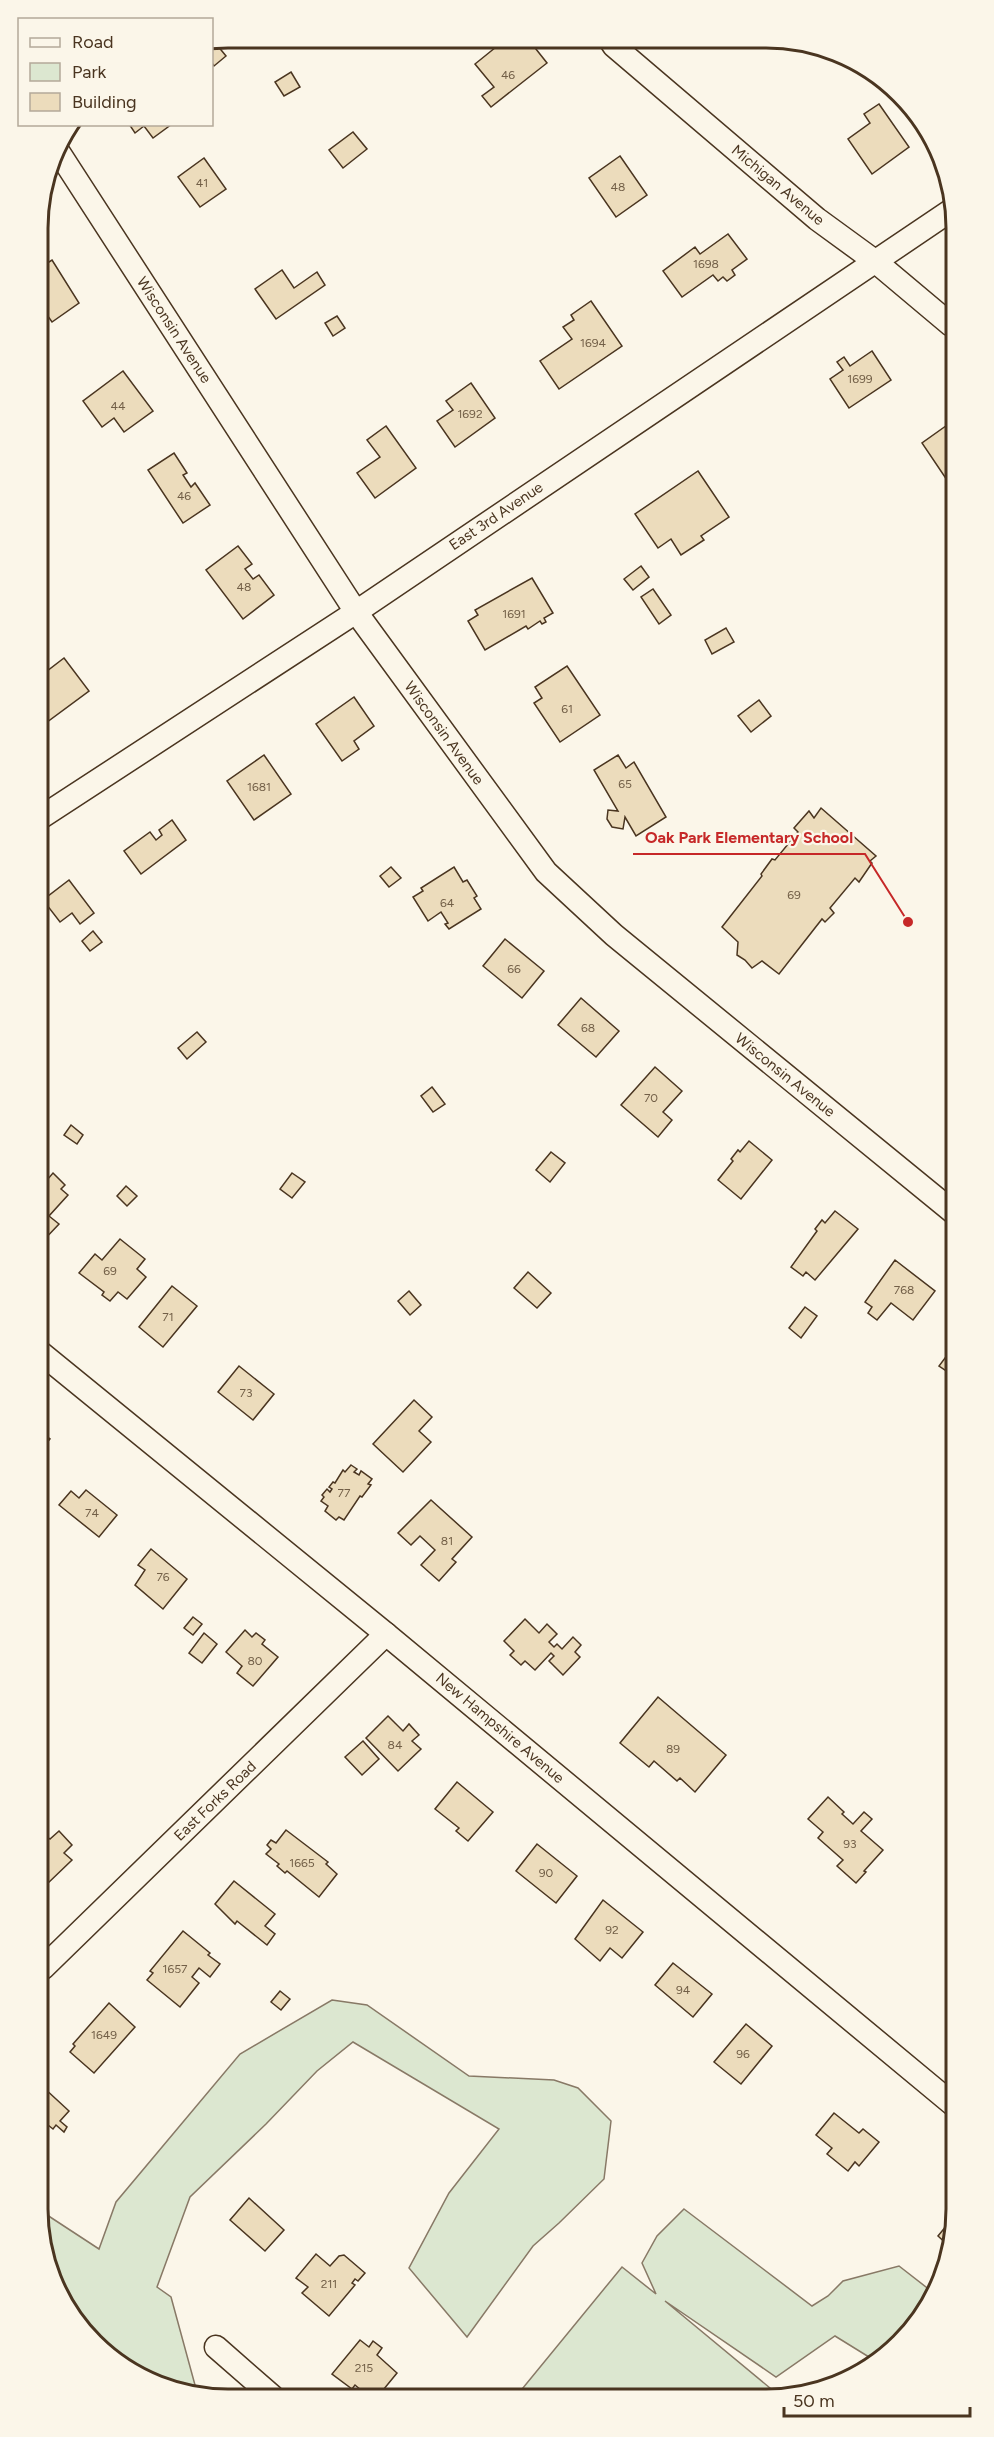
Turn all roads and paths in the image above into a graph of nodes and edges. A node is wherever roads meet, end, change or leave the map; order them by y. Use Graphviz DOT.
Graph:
graph roads {
  1 [pos="616,48"];
  2 [pos="62,158"];
  3 [pos="945,215"];
  4 [pos="876,262"];
  5 [pos="946,321"];
  6 [pos="356,612"];
  7 [pos="48,813"];
  8 [pos="946,1206"];
  9 [pos="48,1359"];
  10 [pos="386,1634"];
  11 [pos="48,1963"];
  12 [pos="946,2098"];
  13 [pos="216,2347"];
  14 [pos="264,2389"];
  1 -- 4 [label="street, Michigan Avenue"];
  2 -- 6 [label="street, Wisconsin Avenue"];
  3 -- 4 [label="street, East 3rd Avenue"];
  4 -- 5 [label="street, Michigan Avenue"];
  4 -- 6 [label="street, East 3rd Avenue"];
  6 -- 7 [label="street, East 3rd Avenue"];
  6 -- 8 [label="street, Wisconsin Avenue"];
  9 -- 10 [label="street, New Hampshire Avenue"];
  10 -- 11 [label="street, East Forks Road"];
  10 -- 12 [label="street, New Hampshire Avenue"];
  13 -- 14 [label="street"];
}
